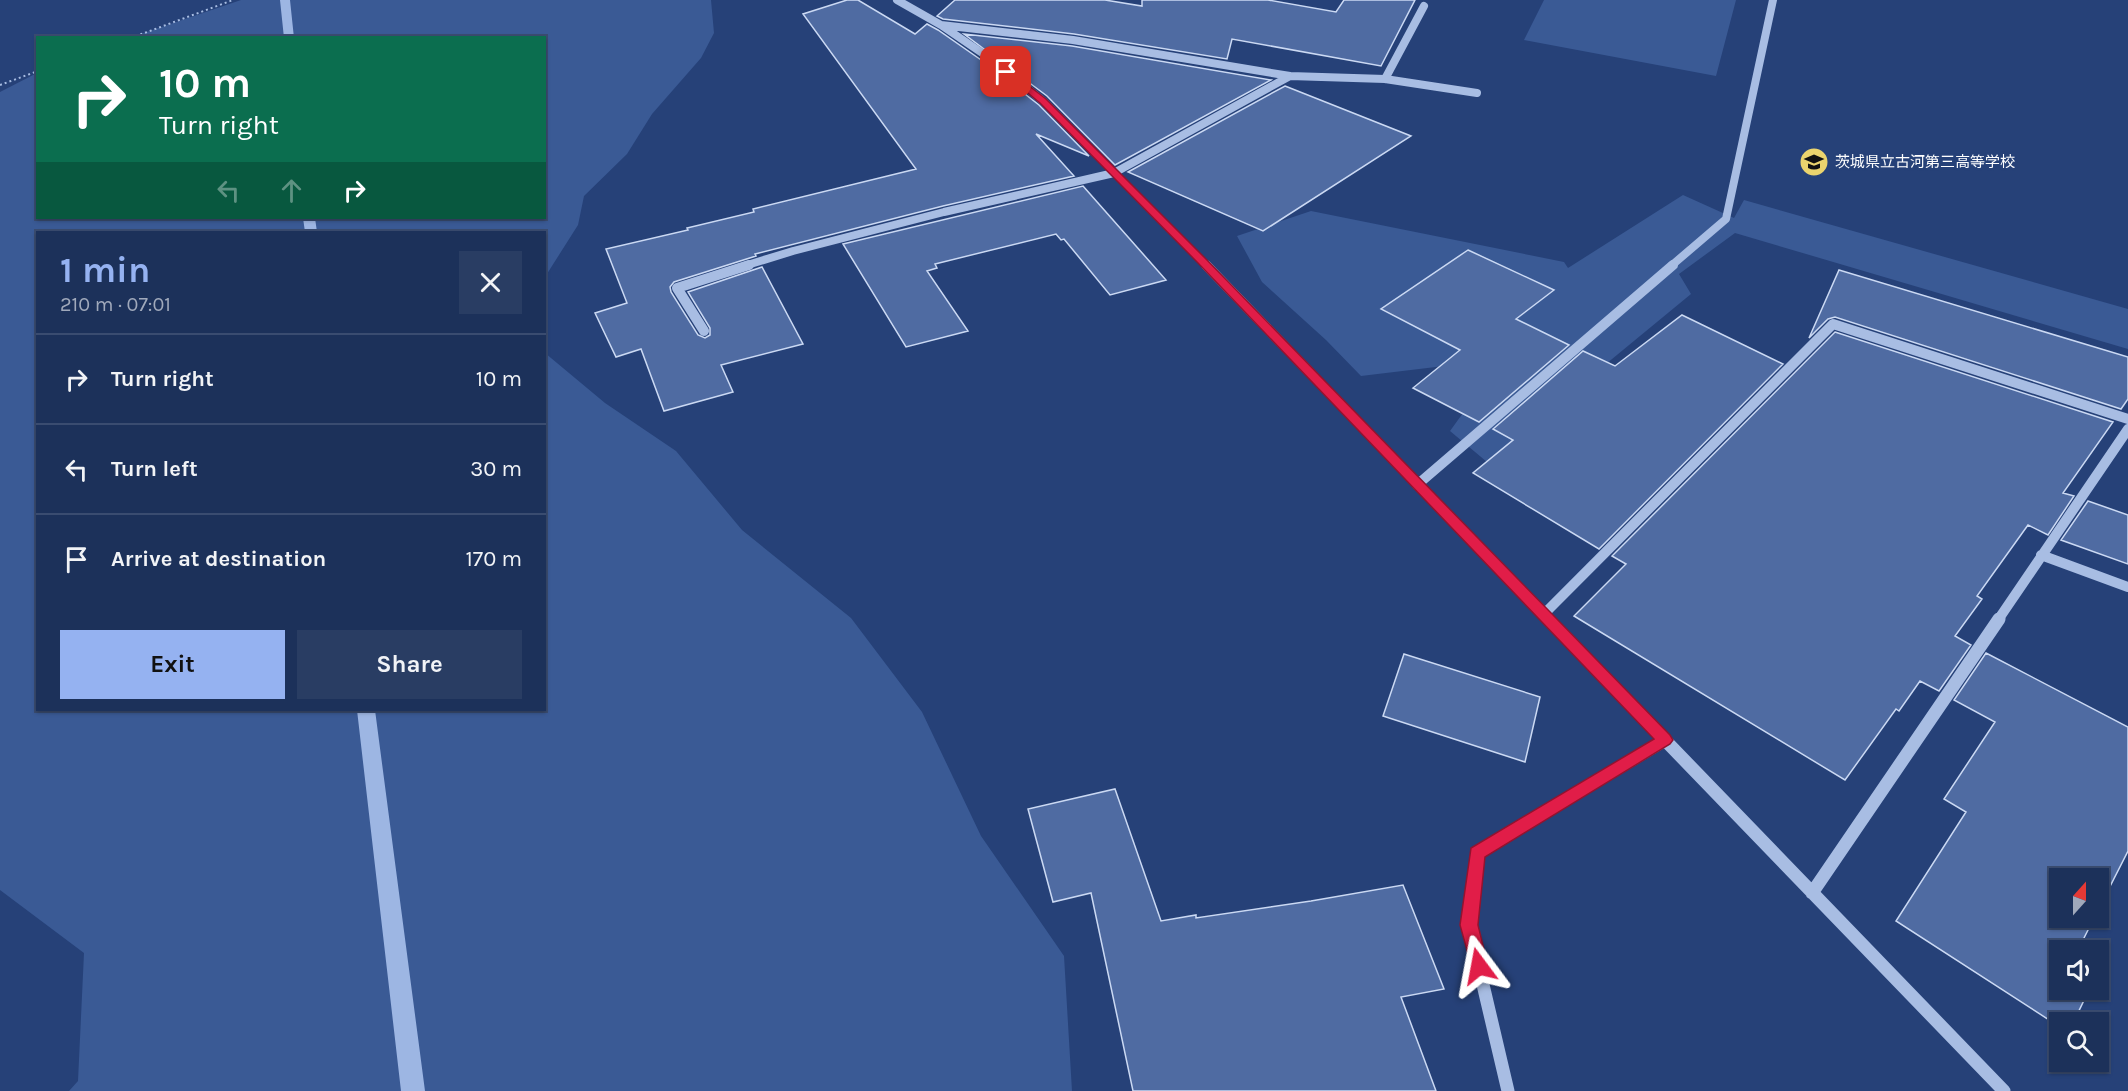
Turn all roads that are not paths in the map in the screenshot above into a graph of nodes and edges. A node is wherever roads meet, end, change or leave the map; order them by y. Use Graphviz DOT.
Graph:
graph roads {
  1 [pos="897,0"];
  2 [pos="1773,0"];
  3 [pos="1424,6"];
  4 [pos="941,25"];
  5 [pos="1290,76"];
  6 [pos="1385,80"];
  7 [pos="1477,93"];
  8 [pos="1114,173"];
  9 [pos="704,331"];
  10 [pos="2128,419"];
  11 [pos="2128,429"];
  12 [pos="1417,485"];
  13 [pos="2041,555"];
  14 [pos="2128,587"];
  15 [pos="1544,614"];
  16 [pos="1665,740"];
  17 [pos="1812,893"];
  18 [pos="1508,1091"];
  19 [pos="2004,1091"];
  1 -- 4 [label="street"];
  2 -- 12 [label="street"];
  3 -- 6 [label="street"];
  4 -- 5 [label="street"];
  4 -- 8 [label="street"];
  5 -- 6 [label="street"];
  5 -- 8 [label="street"];
  6 -- 7 [label="street"];
  8 -- 9 [label="street"];
  8 -- 12 [label="street"];
  10 -- 15 [label="street"];
  11 -- 13 [label="street"];
  12 -- 15 [label="street"];
  13 -- 14 [label="street"];
  13 -- 17 [label="street"];
  15 -- 16 [label="street"];
  16 -- 17 [label="street"];
  16 -- 18 [label="street"];
  17 -- 19 [label="street"];
}
